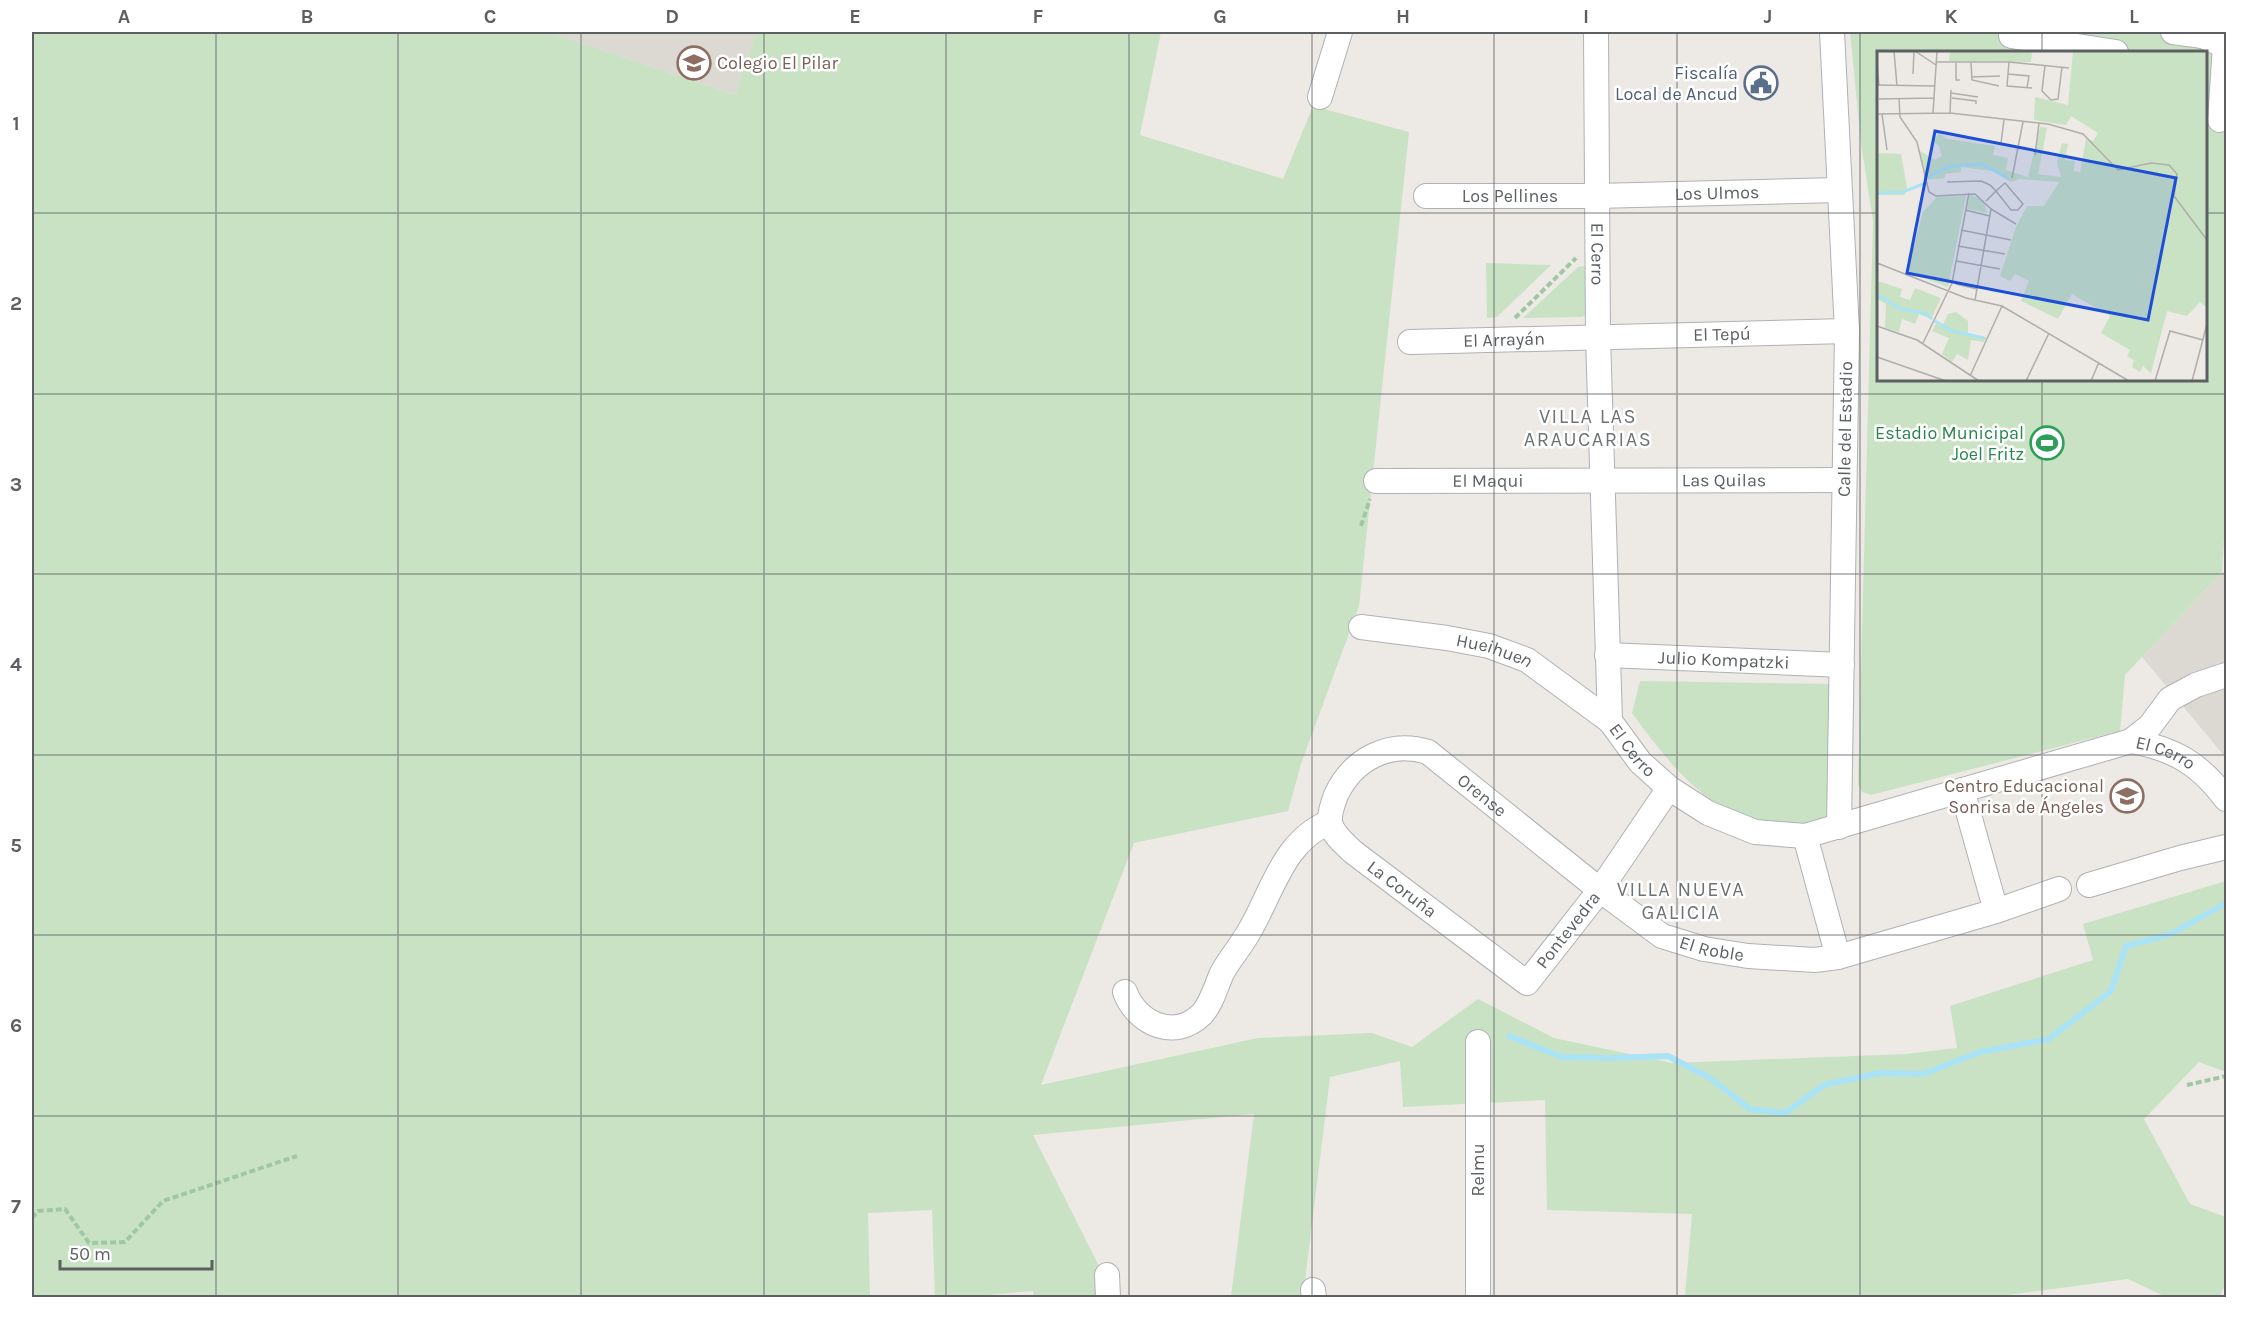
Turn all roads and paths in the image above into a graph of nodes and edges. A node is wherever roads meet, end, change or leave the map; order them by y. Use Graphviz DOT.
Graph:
graph roads {
  1 [pos="1340,32"];
  2 [pos="1596,32"];
  3 [pos="1832,32"];
  4 [pos="2011,32"];
  5 [pos="2173,32"];
  6 [pos="2198,40"];
  7 [pos="2109,51"];
  8 [pos="1320,97"];
  9 [pos="2220,120"];
  10 [pos="1839,190"];
  11 [pos="1426,196"];
  12 [pos="1595,196"];
  13 [pos="1597,251"];
  14 [pos="1847,331"];
  15 [pos="1598,337"];
  16 [pos="1494,340"];
  17 [pos="1410,342"];
  18 [pos="1844,480"];
  19 [pos="1376,481"];
  20 [pos="1602,481"];
  21 [pos="1361,526"];
  22 [pos="1360,627"];
  23 [pos="1607,656"];
  24 [pos="1842,665"];
  25 [pos="2226,675"];
  26 [pos="1610,722"];
  27 [pos="2132,741"];
  28 [pos="1669,789"];
  29 [pos="1962,790"];
  30 [pos="2226,799"];
  31 [pos="1330,822"];
  32 [pos="1839,827"];
  33 [pos="1805,836"];
  34 [pos="2226,848"];
  35 [pos="2089,885"];
  36 [pos="2059,889"];
  37 [pos="1600,890"];
  38 [pos="1996,911"];
  39 [pos="1838,957"];
  40 [pos="1527,983"];
  41 [pos="1125,992"];
  42 [pos="1478,1042"];
  43 [pos="2226,1076"];
  44 [pos="2187,1085"];
  45 [pos="297,1156"];
  46 [pos="32,1207"];
  47 [pos="38,1211"];
  48 [pos="32,1218"];
  49 [pos="1478,1298"];
  1 -- 8 [label="street"];
  2 -- 12 [label="street, El Cerro"];
  3 -- 10 [label="street, Calle del Estadio"];
  4 -- 7 [label="street"];
  5 -- 6 [label="street"];
  6 -- 9 [label="street"];
  10 -- 12 [label="street, Los Ulmos"];
  10 -- 14 [label="street, Calle del Estadio"];
  11 -- 12 [label="street, Los Pellines"];
  12 -- 13 [label="street, El Cerro"];
  13 -- 15 [label="street, El Cerro"];
  13 -- 16 [label="path"];
  14 -- 15 [label="street, El Tepú"];
  14 -- 18 [label="street, Calle del Estadio"];
  15 -- 16 [label="street, El Arrayán"];
  15 -- 20 [label="street, El Cerro"];
  16 -- 17 [label="street, El Arrayán"];
  18 -- 20 [label="street, Las Quilas"];
  18 -- 24 [label="street, Calle del Estadio"];
  19 -- 20 [label="street, El Maqui"];
  19 -- 21 [label="path"];
  20 -- 23 [label="street, El Cerro"];
  22 -- 26 [label="street, Hueihuen"];
  23 -- 24 [label="street, Julio Kompatzki"];
  23 -- 26 [label="street, El Cerro"];
  24 -- 32 [label="street, Calle del Estadio"];
  25 -- 27 [label="street"];
  26 -- 28 [label="street, El Cerro"];
  27 -- 29 [label="street, El Cerro"];
  27 -- 30 [label="street, El Cerro"];
  28 -- 33 [label="street, El Cerro"];
  28 -- 37 [label="street, Pontevedra"];
  29 -- 32 [label="street, El Cerro"];
  29 -- 38 [label="street"];
  31 -- 37 [label="street, Orense"];
  31 -- 40 [label="street, La Coruña"];
  31 -- 41 [label="street"];
  32 -- 33 [label="street, El Cerro"];
  33 -- 39 [label="street"];
  34 -- 35 [label="street"];
  36 -- 38 [label="street, El Roble"];
  37 -- 39 [label="street, El Roble"];
  37 -- 40 [label="street, Pontevedra"];
  38 -- 39 [label="street, El Roble"];
  42 -- 49 [label="street, Relmu"];
  43 -- 44 [label="path"];
  45 -- 47 [label="path"];
  46 -- 47 [label="path"];
  47 -- 48 [label="path"];
}
